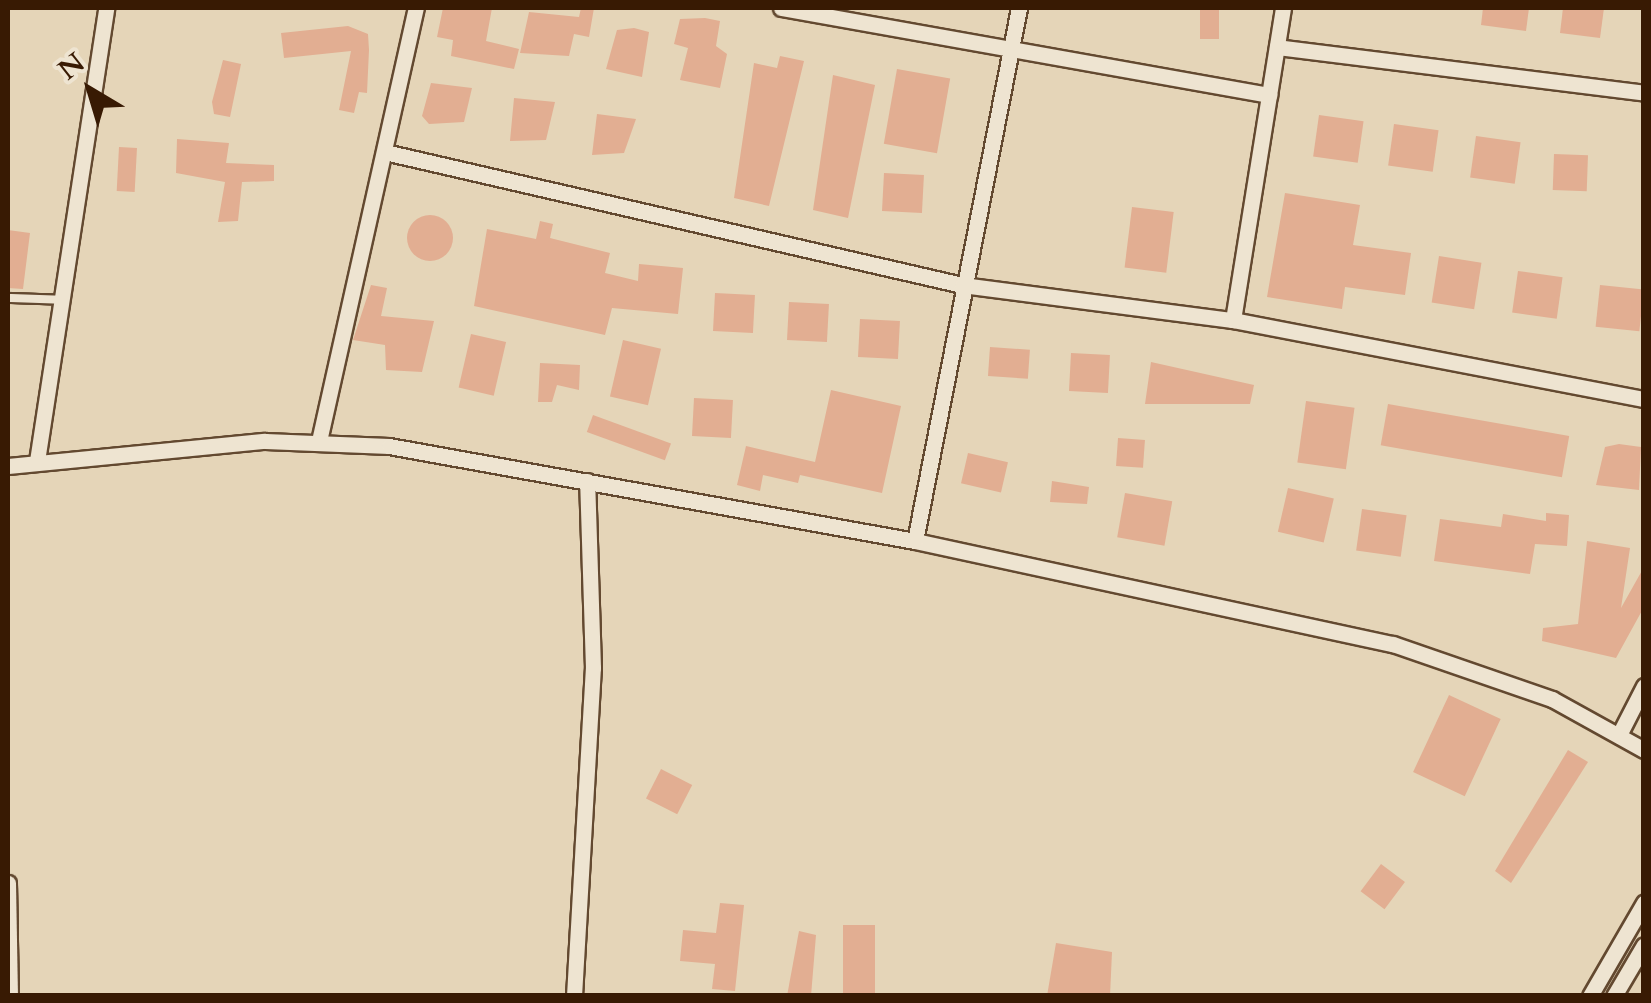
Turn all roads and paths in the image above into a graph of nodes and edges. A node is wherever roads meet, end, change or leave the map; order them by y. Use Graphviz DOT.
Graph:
graph roads {
  1 [pos="106,8"];
  2 [pos="416,8"];
  3 [pos="781,8"];
  4 [pos="1019,8"];
  5 [pos="1283,8"];
  6 [pos="1277,47"];
  7 [pos="1010,54"];
  8 [pos="1644,93"];
  9 [pos="1270,95"];
  10 [pos="389,153"];
  11 [pos="962,285"];
  12 [pos="8,298"];
  13 [pos="68,300"];
  14 [pos="1233,320"];
  15 [pos="1644,398"];
  16 [pos="319,441"];
  17 [pos="37,461"];
  18 [pos="8,466"];
  19 [pos="587,482"];
  20 [pos="915,541"];
  21 [pos="1644,686"];
  22 [pos="1620,733"];
  23 [pos="1644,750"];
  24 [pos="8,883"];
  25 [pos="1644,903"];
  26 [pos="1644,946"];
  27 [pos="10,996"];
  28 [pos="574,996"];
  29 [pos="1590,996"];
  30 [pos="1614,996"];
  1 -- 13 [label="street"];
  2 -- 10 [label="street"];
  3 -- 7 [label="street"];
  4 -- 7 [label="street"];
  5 -- 6 [label="street"];
  6 -- 8 [label="street"];
  6 -- 9 [label="street"];
  7 -- 9 [label="street"];
  7 -- 11 [label="street"];
  9 -- 14 [label="street"];
  10 -- 11 [label="street"];
  10 -- 16 [label="street"];
  11 -- 14 [label="street"];
  11 -- 20 [label="street"];
  12 -- 13 [label="lane"];
  13 -- 17 [label="street"];
  14 -- 15 [label="street"];
  16 -- 17 [label="street"];
  16 -- 19 [label="street"];
  17 -- 18 [label="street"];
  19 -- 20 [label="street"];
  19 -- 28 [label="street"];
  20 -- 22 [label="street"];
  21 -- 22 [label="street"];
  22 -- 23 [label="street"];
  24 -- 27 [label="street"];
  25 -- 29 [label="street"];
  26 -- 30 [label="street"];
}
